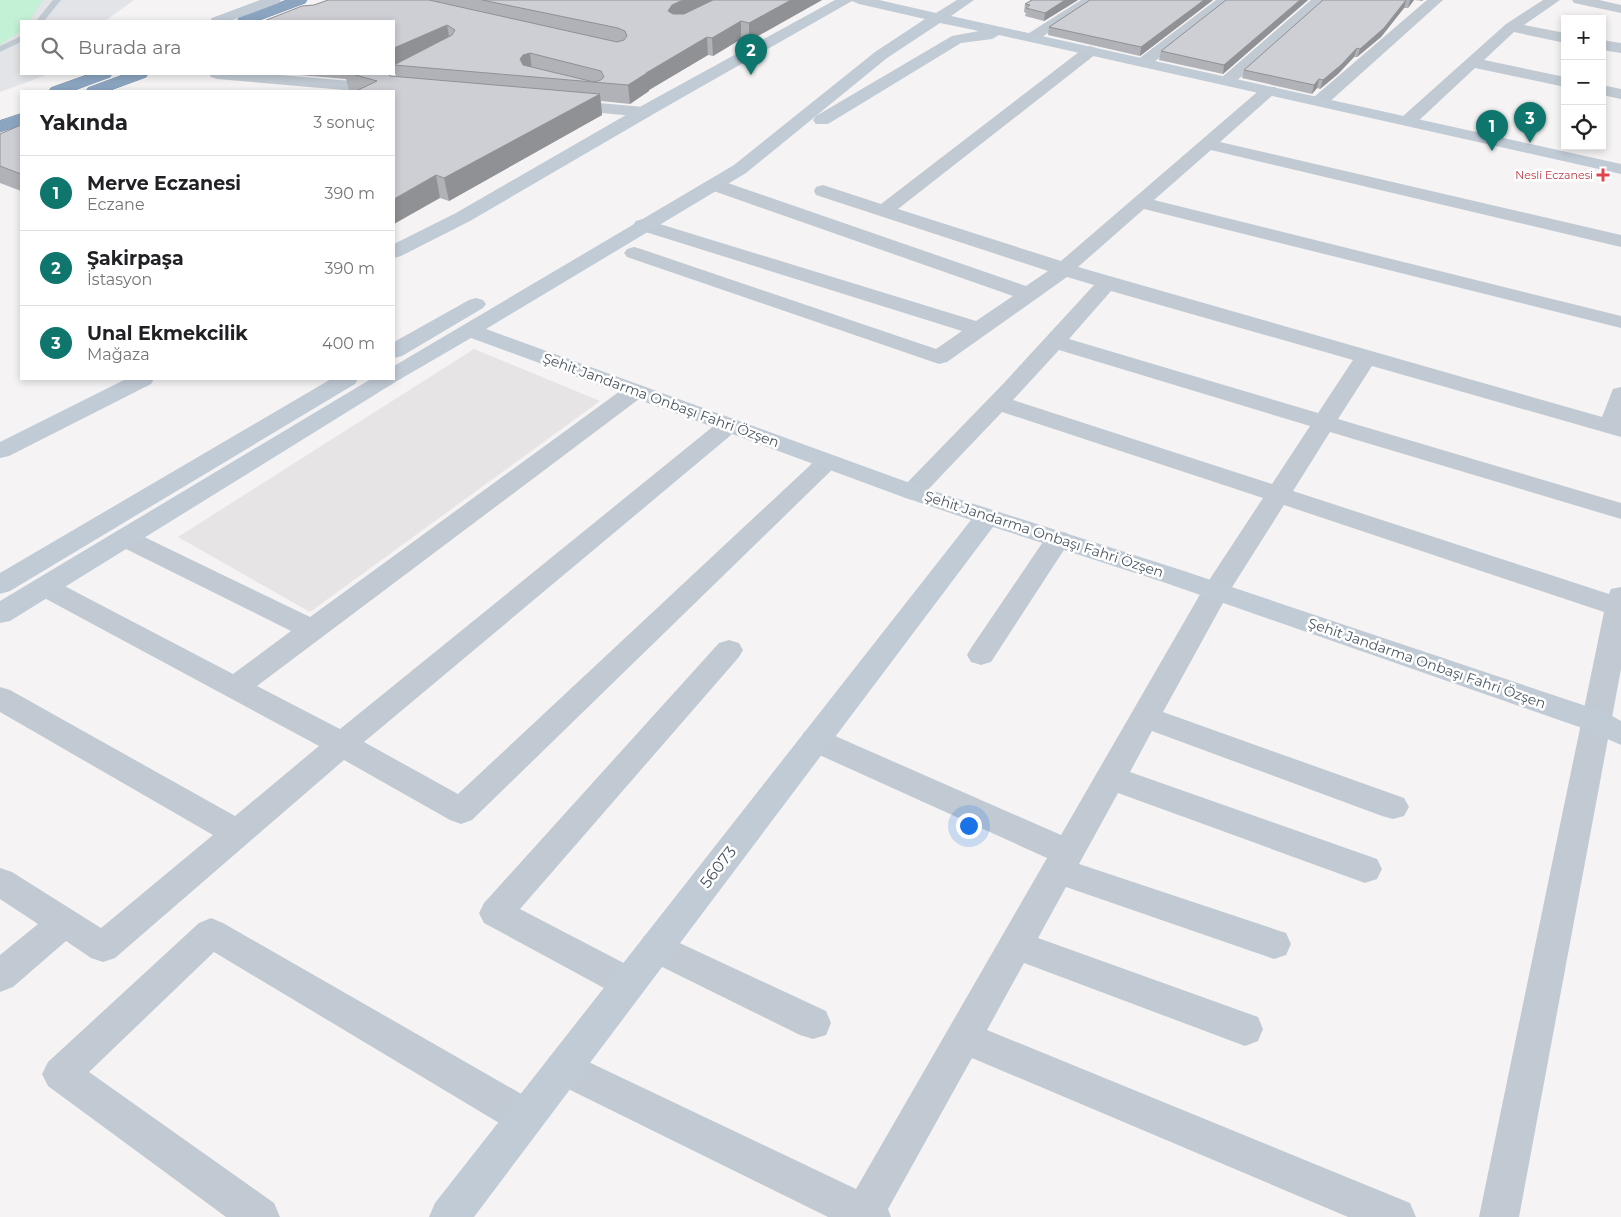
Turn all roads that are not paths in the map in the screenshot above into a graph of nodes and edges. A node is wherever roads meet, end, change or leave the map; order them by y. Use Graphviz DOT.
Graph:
graph roads {
  1 [pos="57,0"];
  2 [pos="274,0"];
  3 [pos="846,0"];
  4 [pos="859,0"];
  5 [pos="947,0"];
  6 [pos="967,0"];
  7 [pos="1091,0"];
  8 [pos="1225,0"];
  9 [pos="1436,0"];
  10 [pos="1553,0"];
  11 [pos="1580,0"];
  12 [pos="1313,1"];
  13 [pos="306,4"];
  14 [pos="1621,8"];
  15 [pos="931,15"];
  16 [pos="41,20"];
  17 [pos="220,20"];
  18 [pos="248,20"];
  19 [pos="278,20"];
  20 [pos="1511,28"];
  21 [pos="1012,33"];
  22 [pos="1561,37"];
  23 [pos="1031,38"];
  24 [pos="20,39"];
  25 [pos="1606,46"];
  26 [pos="0,48"];
  27 [pos="1621,48"];
  28 [pos="1090,51"];
  29 [pos="1143,63"];
  30 [pos="1473,63"];
  31 [pos="99,75"];
  32 [pos="103,75"];
  33 [pos="136,75"];
  34 [pos="228,75"];
  35 [pos="1227,81"];
  36 [pos="1561,81"];
  37 [pos="398,82"];
  38 [pos="87,87"];
  39 [pos="64,90"];
  40 [pos="578,90"];
  41 [pos="1269,90"];
  42 [pos="1606,91"];
  43 [pos="1621,94"];
  44 [pos="1320,101"];
  45 [pos="546,104"];
  46 [pos="20,105"];
  47 [pos="647,110"];
  48 [pos="0,113"];
  49 [pos="20,119"];
  50 [pos="1408,121"];
  51 [pos="0,127"];
  52 [pos="1207,144"];
  53 [pos="740,169"];
  54 [pos="1621,169"];
  55 [pos="715,185"];
  56 [pos="823,191"];
  57 [pos="1141,202"];
  58 [pos="883,210"];
  59 [pos="643,225"];
  60 [pos="1621,241"];
  61 [pos="395,251"];
  62 [pos="634,253"];
  63 [pos="539,269"];
  64 [pos="1064,269"];
  65 [pos="1106,282"];
  66 [pos="1028,294"];
  67 [pos="487,297"];
  68 [pos="1621,322"];
  69 [pos="979,329"];
  70 [pos="468,330"];
  71 [pos="1056,342"];
  72 [pos="395,350"];
  73 [pos="1366,357"];
  74 [pos="395,374"];
  75 [pos="141,380"];
  76 [pos="345,380"];
  77 [pos="385,380"];
  78 [pos="635,391"];
  79 [pos="1621,394"];
  80 [pos="999,403"];
  81 [pos="1324,422"];
  82 [pos="729,425"];
  83 [pos="1616,428"];
  84 [pos="0,451"];
  85 [pos="828,462"];
  86 [pos="912,492"];
  87 [pos="1278,495"];
  88 [pos="1621,511"];
  89 [pos="987,516"];
  90 [pos="125,538"];
  91 [pos="1058,539"];
  92 [pos="0,585"];
  93 [pos="45,587"];
  94 [pos="1216,591"];
  95 [pos="1620,604"];
  96 [pos="0,614"];
  97 [pos="313,630"];
  98 [pos="729,650"];
  99 [pos="981,655"];
  100 [pos="235,687"];
  101 [pos="0,698"];
  102 [pos="1145,717"];
  103 [pos="1609,728"];
  104 [pos="815,740"];
  105 [pos="342,744"];
  106 [pos="1111,778"];
  107 [pos="1393,807"];
  108 [pos="237,833"];
  109 [pos="1063,862"];
  110 [pos="1365,869"];
  111 [pos="0,882"];
  112 [pos="63,923"];
  113 [pos="1274,944"];
  114 [pos="1016,945"];
  115 [pos="656,947"];
  116 [pos="0,976"];
  117 [pos="628,983"];
  118 [pos="813,1022"];
  119 [pos="1245,1029"];
  120 [pos="964,1037"];
  121 [pos="562,1068"];
  122 [pos="525,1117"];
  123 [pos="868,1215"];
  124 [pos="450,1216"];
  125 [pos="260,1217"];
  126 [pos="1396,1217"];
  127 [pos="1499,1217"];
  1 -- 16 [label="lane"];
  2 -- 17 [label="main road"];
  3 -- 47 [label="main road"];
  4 -- 15 [label="main road"];
  5 -- 15 [label="main road"];
  6 -- 15 [label="main road"];
  7 -- 23 [label="street"];
  8 -- 29 [label="street"];
  9 -- 44 [label="street"];
  10 -- 20 [label="street"];
  11 -- 14 [label="street"];
  12 -- 35 [label="street"];
  13 -- 18 [label="highway"];
  13 -- 19 [label="highway"];
  15 -- 21 [label="main road"];
  15 -- 53 [label="main road"];
  15 -- 63 [label="main road"];
  20 -- 22 [label="street"];
  20 -- 30 [label="street"];
  21 -- 23 [label="main road"];
  21 -- 53 [label="main road"];
  23 -- 28 [label="main road"];
  24 -- 26 [label="lane"];
  25 -- 27 [label="street"];
  28 -- 29 [label="main road"];
  28 -- 58 [label="street"];
  29 -- 35 [label="main road"];
  30 -- 36 [label="street"];
  30 -- 50 [label="street"];
  31 -- 38 [label="main road"];
  32 -- 38 [label="highway"];
  33 -- 38 [label="highway"];
  34 -- 37 [label="street"];
  35 -- 41 [label="main road"];
  38 -- 39 [label="highway"];
  40 -- 47 [label="street"];
  41 -- 44 [label="main road"];
  41 -- 52 [label="street"];
  42 -- 43 [label="street"];
  44 -- 50 [label="main road"];
  45 -- 47 [label="street"];
  46 -- 48 [label="highway"];
  47 -- 61 [label="main road"];
  49 -- 51 [label="highway"];
  50 -- 54 [label="main road"];
  52 -- 57 [label="street"];
  52 -- 60 [label="street"];
  53 -- 55 [label="main road"];
  55 -- 59 [label="main road"];
  55 -- 66 [label="street"];
  56 -- 58 [label="street"];
  57 -- 64 [label="street"];
  57 -- 68 [label="street"];
  58 -- 64 [label="street"];
  59 -- 69 [label="street"];
  59 -- 70 [label="main road"];
  62 -- 69 [label="street"];
  64 -- 65 [label="street"];
  64 -- 66 [label="street"];
  65 -- 71 [label="street"];
  65 -- 73 [label="street"];
  66 -- 69 [label="street"];
  67 -- 72 [label="main road"];
  70 -- 74 [label="main road"];
  70 -- 78 [label="main road, Şehit Jandarma Onbaşı Fahri Özşen"];
  71 -- 80 [label="street"];
  71 -- 81 [label="street"];
  73 -- 81 [label="street"];
  73 -- 83 [label="street"];
  75 -- 84 [label="main road"];
  76 -- 92 [label="main road"];
  77 -- 90 [label="main road"];
  78 -- 82 [label="main road, Şehit Jandarma Onbaşı Fahri Özşen"];
  78 -- 97 [label="street"];
  79 -- 83 [label="street"];
  80 -- 86 [label="street"];
  80 -- 87 [label="street"];
  81 -- 87 [label="street"];
  81 -- 88 [label="street"];
  82 -- 85 [label="main road, Şehit Jandarma Onbaşı Fahri Özşen"];
  82 -- 105 [label="street"];
  85 -- 86 [label="main road, Şehit Jandarma Onbaşı Fahri Özşen"];
  85 -- 105 [label="street"];
  86 -- 89 [label="main road, Şehit Jandarma Onbaşı Fahri Özşen"];
  87 -- 94 [label="street"];
  87 -- 95 [label="street"];
  89 -- 91 [label="main road, Şehit Jandarma Onbaşı Fahri Özşen"];
  89 -- 104 [label="main road, 56073"];
  90 -- 93 [label="main road"];
  90 -- 97 [label="street"];
  91 -- 94 [label="main road, Şehit Jandarma Onbaşı Fahri Özşen"];
  91 -- 99 [label="street"];
  93 -- 96 [label="main road"];
  93 -- 100 [label="street"];
  94 -- 102 [label="street"];
  94 -- 103 [label="main road, Şehit Jandarma Onbaşı Fahri Özşen"];
  95 -- 103 [label="street"];
  97 -- 100 [label="street"];
  98 -- 117 [label="street"];
  100 -- 105 [label="street"];
  101 -- 108 [label="street"];
  102 -- 106 [label="street"];
  102 -- 107 [label="street"];
  103 -- 127 [label="street"];
  104 -- 109 [label="street"];
  104 -- 115 [label="main road, 56073"];
  105 -- 108 [label="street"];
  106 -- 109 [label="street"];
  106 -- 110 [label="street"];
  108 -- 112 [label="street"];
  109 -- 113 [label="street"];
  109 -- 114 [label="street"];
  111 -- 112 [label="street"];
  112 -- 116 [label="street"];
  114 -- 119 [label="street"];
  114 -- 120 [label="street"];
  115 -- 117 [label="main road, 56073"];
  115 -- 118 [label="street"];
  117 -- 121 [label="main road, 56073"];
  120 -- 123 [label="street"];
  120 -- 126 [label="street"];
  121 -- 122 [label="main road, 56073"];
  121 -- 123 [label="street"];
  122 -- 124 [label="main road, 56073"];
  122 -- 125 [label="street"];
}
